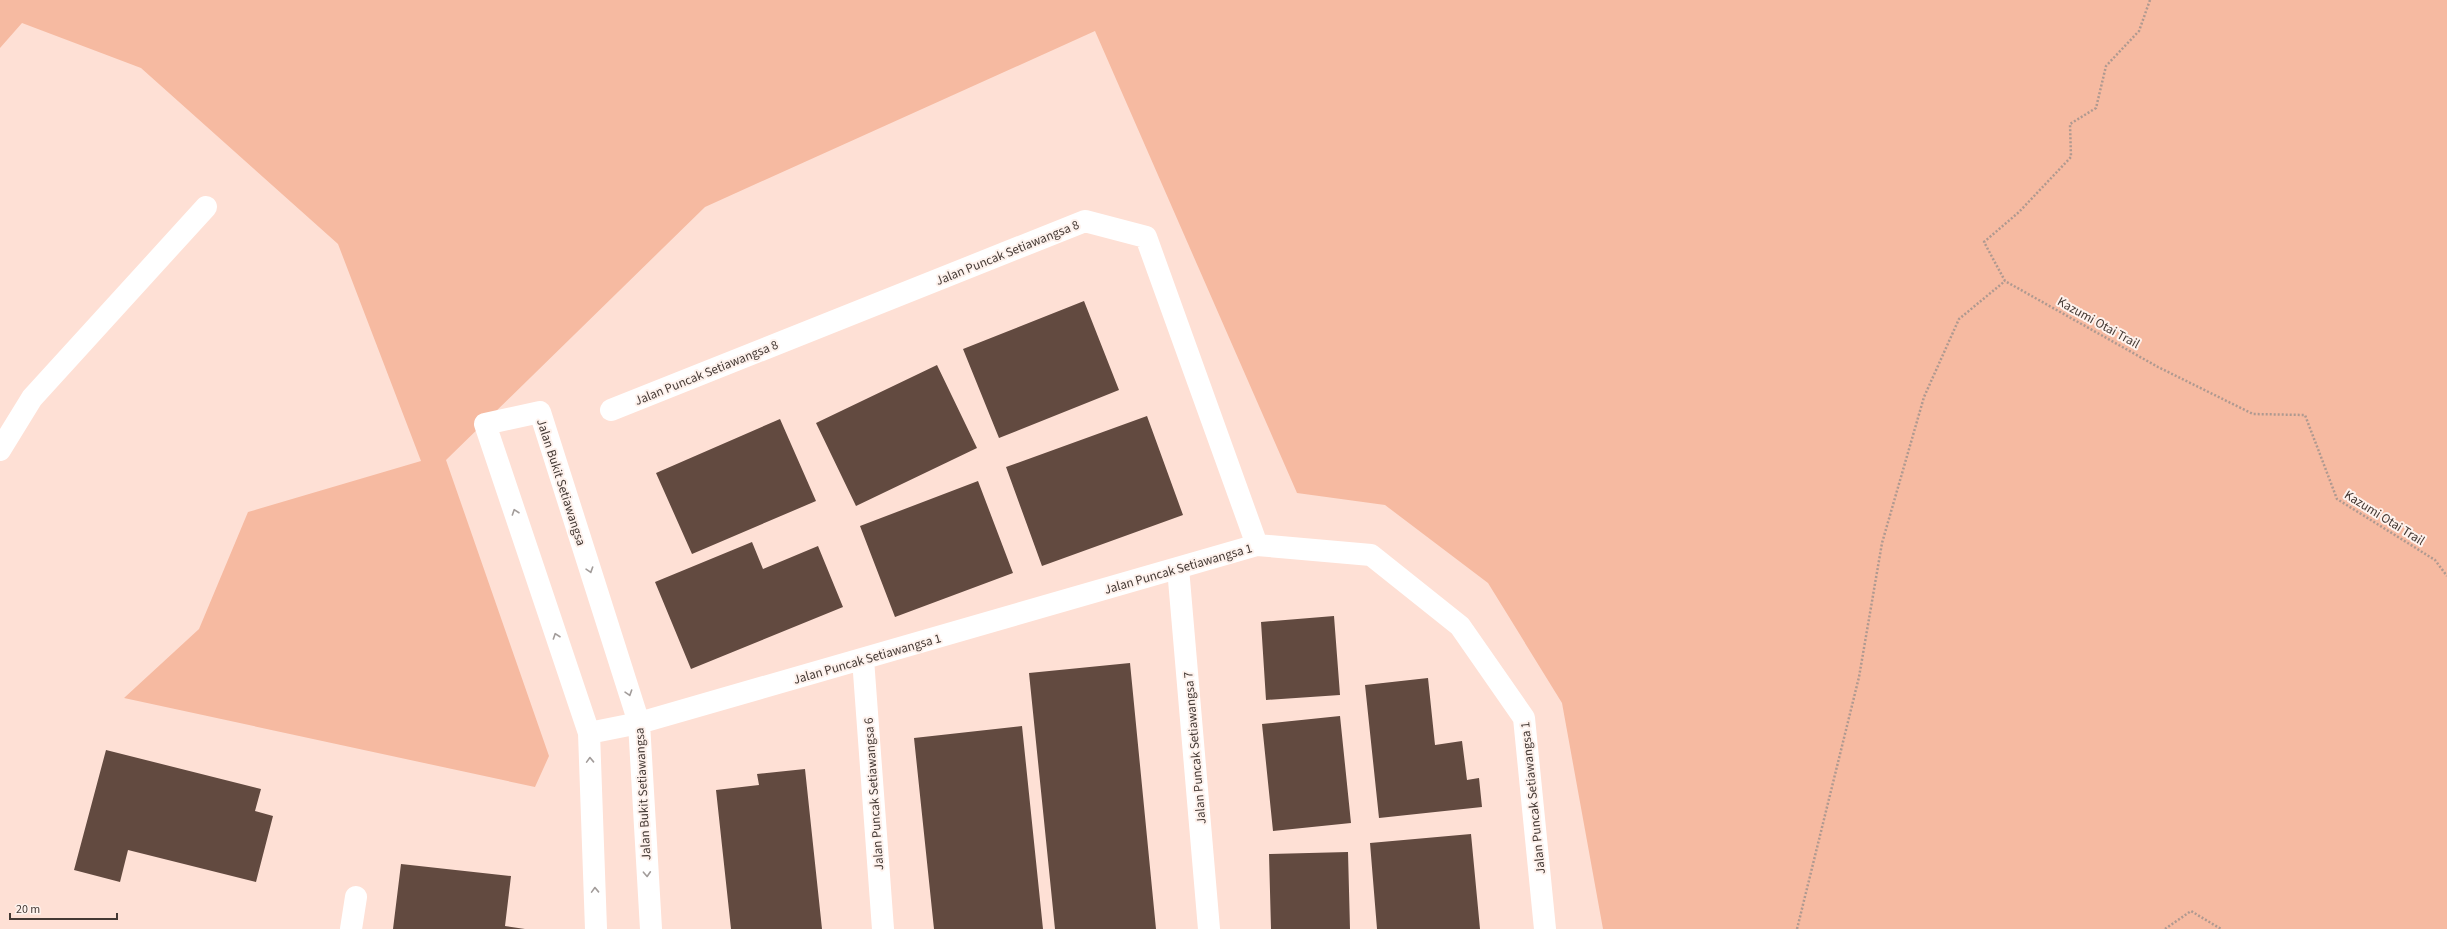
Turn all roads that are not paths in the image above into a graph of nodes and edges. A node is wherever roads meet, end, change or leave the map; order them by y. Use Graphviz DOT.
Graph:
graph roads {
  1 [pos="206,207"];
  2 [pos="611,410"];
  3 [pos="0,450"];
  4 [pos="1257,545"];
  5 [pos="1178,568"];
  6 [pos="864,659"];
  7 [pos="639,723"];
  8 [pos="589,733"];
  9 [pos="356,897"];
  10 [pos="351,929"];
  11 [pos="596,929"];
  12 [pos="651,929"];
  13 [pos="883,929"];
  14 [pos="1209,929"];
  15 [pos="1545,929"];
  1 -- 3 [label="street"];
  2 -- 4 [label="street, Jalan Puncak Setiawangsa 8"];
  4 -- 5 [label="street, Jalan Puncak Setiawangsa 1"];
  4 -- 15 [label="street, Jalan Puncak Setiawangsa 1"];
  5 -- 6 [label="street, Jalan Puncak Setiawangsa 1"];
  5 -- 14 [label="street, Jalan Puncak Setiawangsa 7"];
  6 -- 7 [label="street, Jalan Puncak Setiawangsa 1"];
  6 -- 13 [label="street, Jalan Puncak Setiawangsa 6"];
  7 -- 8 [label="street, Jalan Puncak Setiawangsa 1"];
  8 -- 7 [label="street, Jalan Bukit Setiawangsa, one-way"];
  7 -- 12 [label="street, Jalan Bukit Setiawangsa, one-way"];
  11 -- 8 [label="street, Jalan Bukit Setiawangsa, one-way"];
  9 -- 10 [label="street"];
}
